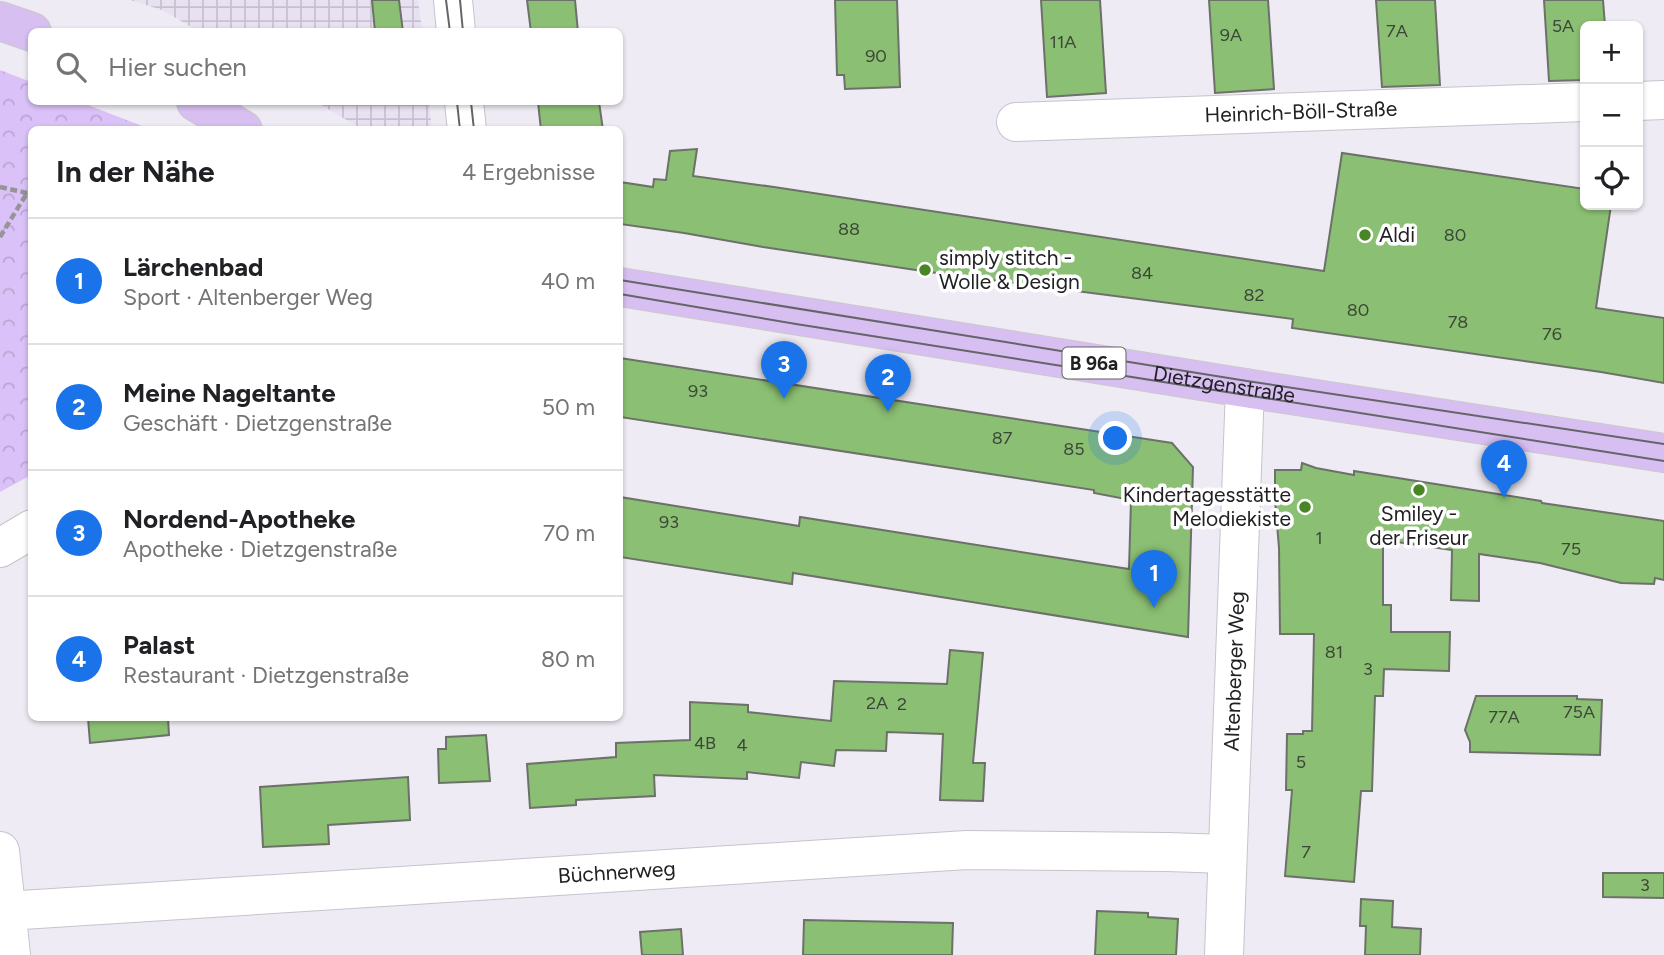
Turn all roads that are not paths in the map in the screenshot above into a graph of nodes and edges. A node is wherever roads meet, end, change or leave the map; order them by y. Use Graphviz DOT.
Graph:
graph roads {
  1 [pos="453,0"];
  2 [pos="0,21"];
  3 [pos="456,28"];
  4 [pos="28,31"];
  5 [pos="1643,100"];
  6 [pos="1664,100"];
  7 [pos="1580,102"];
  8 [pos="201,105"];
  9 [pos="464,105"];
  10 [pos="1016,122"];
  11 [pos="236,126"];
  12 [pos="467,126"];
  13 [pos="623,287"];
  14 [pos="1245,388"];
  15 [pos="1664,453"];
  16 [pos="28,531"];
  17 [pos="0,548"];
  18 [pos="0,851"];
  19 [pos="1227,854"];
  20 [pos="6,911"];
  21 [pos="11,955"];
  22 [pos="1224,955"];
  1 -- 3 [label="street"];
  2 -- 4 [label="main road"];
  5 -- 6 [label="street"];
  7 -- 10 [label="street, Heinrich-Böll-Straße"];
  8 -- 11 [label="main road"];
  9 -- 12 [label="street"];
  13 -- 14 [label="main road, Dietzgenstraße / B 96a"];
  14 -- 15 [label="main road, Dietzgenstraße / B 96a"];
  14 -- 19 [label="street, Altenberger Weg"];
  16 -- 17 [label="street"];
  18 -- 20 [label="street"];
  19 -- 20 [label="street, Büchnerweg"];
  19 -- 22 [label="street, Altenberger Weg"];
  20 -- 21 [label="street"];
}
